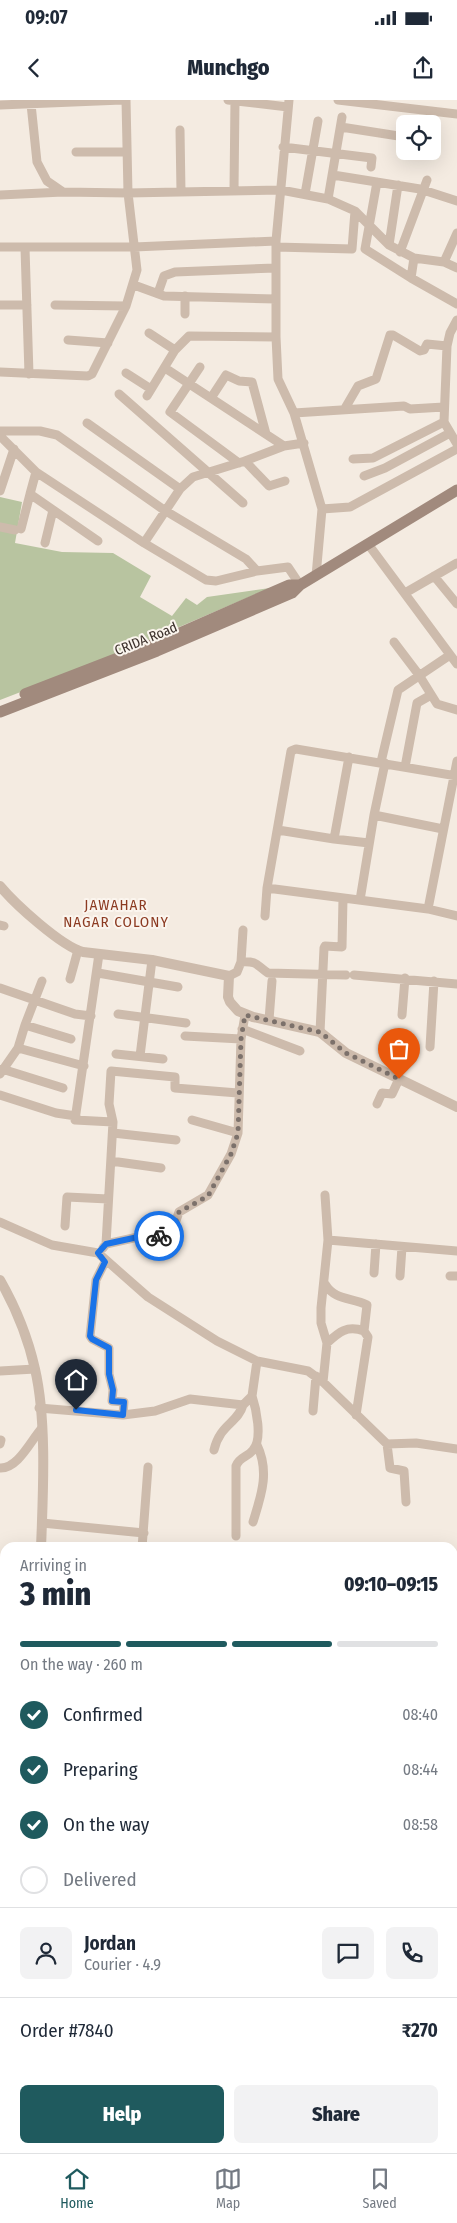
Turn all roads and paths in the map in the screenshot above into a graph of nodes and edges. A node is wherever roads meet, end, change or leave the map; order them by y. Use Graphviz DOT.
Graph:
graph roads {
  1 [pos="124,100"];
  2 [pos="232,100"];
  3 [pos="338,100"];
  4 [pos="52,101"];
  5 [pos="262,102"];
  6 [pos="31,104"];
  7 [pos="288,104"];
  8 [pos="0,105"];
  9 [pos="457,114"];
  10 [pos="342,117"];
  11 [pos="318,121"];
  12 [pos="340,127"];
  13 [pos="180,130"];
  14 [pos="396,136"];
  15 [pos="284,147"];
  16 [pos="313,150"];
  17 [pos="76,152"];
  18 [pos="127,152"];
  19 [pos="337,153"];
  20 [pos="371,168"];
  21 [pos="333,175"];
  22 [pos="427,180"];
  23 [pos="377,182"];
  24 [pos="398,185"];
  25 [pos="234,190"];
  26 [pos="280,190"];
  27 [pos="425,190"];
  28 [pos="63,192"];
  29 [pos="181,192"];
  30 [pos="128,193"];
  31 [pos="305,194"];
  32 [pos="0,195"];
  33 [pos="328,199"];
  34 [pos="457,200"];
  35 [pos="355,211"];
  36 [pos="369,225"];
  37 [pos="457,233"];
  38 [pos="276,244"];
  39 [pos="389,245"];
  40 [pos="0,247"];
  41 [pos="134,247"];
  42 [pos="25,248"];
  43 [pos="400,252"];
  44 [pos="414,258"];
  45 [pos="444,262"];
  46 [pos="275,268"];
  47 [pos="457,268"];
  48 [pos="411,278"];
  49 [pos="134,285"];
  50 [pos="158,293"];
  51 [pos="185,296"];
  52 [pos="276,299"];
  53 [pos="457,304"];
  54 [pos="0,305"];
  55 [pos="27,305"];
  56 [pos="55,306"];
  57 [pos="126,306"];
  58 [pos="185,314"];
  59 [pos="457,320"];
  60 [pos="149,333"];
  61 [pos="276,337"];
  62 [pos="68,340"];
  63 [pos="108,343"];
  64 [pos="447,346"];
  65 [pos="176,350"];
  66 [pos="200,367"];
  67 [pos="165,368"];
  68 [pos="0,372"];
  69 [pos="126,373"];
  70 [pos="29,374"];
  71 [pos="189,384"];
  72 [pos="119,394"];
  73 [pos="211,398"];
  74 [pos="444,407"];
  75 [pos="344,410"];
  76 [pos="294,413"];
  77 [pos="444,422"];
  78 [pos="87,423"];
  79 [pos="0,431"];
  80 [pos="266,434"];
  81 [pos="0,436"];
  82 [pos="455,438"];
  83 [pos="304,443"];
  84 [pos="284,446"];
  85 [pos="14,449"];
  86 [pos="457,449"];
  87 [pos="353,459"];
  88 [pos="242,462"];
  89 [pos="36,472"];
  90 [pos="207,473"];
  91 [pos="364,476"];
  92 [pos="285,482"];
  93 [pos="180,489"];
  94 [pos="457,490"];
  95 [pos="0,491"];
  96 [pos="30,494"];
  97 [pos="243,503"];
  98 [pos="322,509"];
  99 [pos="53,510"];
  100 [pos="164,510"];
  101 [pos="0,527"];
  102 [pos="98,541"];
  103 [pos="45,542"];
  104 [pos="144,543"];
  105 [pos="368,544"];
  106 [pos="457,563"];
  107 [pos="257,571"];
  108 [pos="316,576"];
  109 [pos="434,576"];
  110 [pos="300,585"];
  111 [pos="405,593"];
  112 [pos="457,604"];
  113 [pos="394,642"];
  114 [pos="450,655"];
  115 [pos="457,664"];
  116 [pos="419,675"];
  117 [pos="431,696"];
  118 [pos="0,704"];
  119 [pos="457,710"];
  120 [pos="0,712"];
  121 [pos="349,757"];
  122 [pos="457,761"];
  123 [pos="383,762"];
  124 [pos="405,767"];
  125 [pos="455,776"];
  126 [pos="374,814"];
  127 [pos="443,829"];
  128 [pos="278,830"];
  129 [pos="334,839"];
  130 [pos="369,843"];
  131 [pos="0,886"];
  132 [pos="267,888"];
  133 [pos="343,898"];
  134 [pos="360,900"];
  135 [pos="428,910"];
  136 [pos="264,916"];
  137 [pos="457,916"];
  138 [pos="243,930"];
  139 [pos="78,950"];
  140 [pos="100,954"];
  141 [pos="152,960"];
  142 [pos="241,962"];
  143 [pos="98,974"];
  144 [pos="323,974"];
  145 [pos="228,976"];
  146 [pos="70,978"];
  147 [pos="405,978"];
  148 [pos="42,981"];
  149 [pos="272,981"];
  150 [pos="434,981"];
  151 [pos="150,982"];
  152 [pos="457,984"];
  153 [pos="178,987"];
  154 [pos="0,988"];
  155 [pos="34,1002"];
  156 [pos="118,1014"];
  157 [pos="245,1015"];
  158 [pos="402,1015"];
  159 [pos="91,1016"];
  160 [pos="145,1017"];
  161 [pos="269,1020"];
  162 [pos="186,1023"];
  163 [pos="24,1025"];
  164 [pos="242,1029"];
  165 [pos="320,1032"];
  166 [pos="185,1036"];
  167 [pos="71,1039"];
  168 [pos="241,1039"];
  169 [pos="430,1047"];
  170 [pos="18,1048"];
  171 [pos="300,1051"];
  172 [pos="116,1054"];
  173 [pos="140,1056"];
  174 [pos="163,1059"];
  175 [pos="84,1066"];
  176 [pos="1,1072"];
  177 [pos="399,1079"];
  178 [pos="63,1088"];
  179 [pos="238,1093"];
  180 [pos="0,1095"];
  181 [pos="377,1104"];
  182 [pos="457,1107"];
  183 [pos="76,1116"];
  184 [pos="192,1120"];
  185 [pos="114,1122"];
  186 [pos="113,1133"];
  187 [pos="238,1133"];
  188 [pos="176,1140"];
  189 [pos="111,1161"];
  190 [pos="161,1168"];
  191 [pos="325,1195"];
  192 [pos="108,1199"];
  193 [pos="0,1222"];
  194 [pos="65,1226"];
  195 [pos="328,1240"];
  196 [pos="106,1244"];
  197 [pos="376,1244"];
  198 [pos="402,1247"];
  199 [pos="457,1251"];
  200 [pos="98,1253"];
  201 [pos="105,1262"];
  202 [pos="374,1272"];
  203 [pos="400,1276"];
  204 [pos="0,1280"];
  205 [pos="325,1284"];
  206 [pos="364,1331"];
  207 [pos="327,1344"];
  208 [pos="257,1361"];
  209 [pos="35,1369"];
  210 [pos="0,1371"];
  211 [pos="319,1379"];
  212 [pos="252,1396"];
  213 [pos="243,1405"];
  214 [pos="39,1408"];
  215 [pos="313,1411"];
  216 [pos="123,1415"];
  217 [pos="356,1415"];
  218 [pos="42,1428"];
  219 [pos="386,1444"];
  220 [pos="257,1445"];
  221 [pos="457,1449"];
  222 [pos="214,1450"];
  223 [pos="148,1467"];
  224 [pos="0,1468"];
  225 [pos="406,1502"];
  226 [pos="253,1522"];
  227 [pos="42,1523"];
  228 [pos="144,1533"];
  229 [pos="236,1536"];
  230 [pos="41,1542"];
  231 [pos="143,1542"];
  1 -- 4 [label="street"];
  1 -- 18 [label="street"];
  2 -- 5 [label="street"];
  2 -- 25 [label="street"];
  3 -- 9 [label="street"];
  4 -- 6 [label="street"];
  5 -- 7 [label="street"];
  6 -- 8 [label="street"];
  6 -- 28 [label="street"];
  7 -- 15 [label="street"];
  10 -- 12 [label="street"];
  11 -- 16 [label="street"];
  12 -- 14 [label="street"];
  12 -- 19 [label="street"];
  13 -- 29 [label="street"];
  15 -- 16 [label="street"];
  15 -- 26 [label="street"];
  16 -- 19 [label="street"];
  16 -- 31 [label="street"];
  17 -- 18 [label="street"];
  18 -- 30 [label="street"];
  19 -- 20 [label="street"];
  19 -- 21 [label="street"];
  21 -- 23 [label="street"];
  21 -- 33 [label="street"];
  22 -- 27 [label="street"];
  23 -- 24 [label="street"];
  23 -- 36 [label="street"];
  24 -- 27 [label="street"];
  24 -- 39 [label="street"];
  25 -- 26 [label="street"];
  25 -- 29 [label="street"];
  26 -- 31 [label="street"];
  26 -- 38 [label="street"];
  27 -- 34 [label="street"];
  27 -- 43 [label="street"];
  28 -- 30 [label="street"];
  28 -- 32 [label="street"];
  29 -- 30 [label="street"];
  30 -- 41 [label="street"];
  31 -- 33 [label="street"];
  33 -- 35 [label="street"];
  35 -- 36 [label="street"];
  35 -- 38 [label="street"];
  36 -- 39 [label="street"];
  36 -- 48 [label="street"];
  37 -- 45 [label="street"];
  38 -- 41 [label="street"];
  38 -- 46 [label="street"];
  39 -- 43 [label="street"];
  40 -- 42 [label="street"];
  41 -- 42 [label="street"];
  41 -- 49 [label="street"];
  42 -- 55 [label="street"];
  43 -- 44 [label="street"];
  44 -- 45 [label="street"];
  44 -- 48 [label="street"];
  45 -- 47 [label="street"];
  46 -- 50 [label="street"];
  46 -- 52 [label="street"];
  48 -- 53 [label="street"];
  49 -- 50 [label="street"];
  49 -- 57 [label="street"];
  50 -- 51 [label="street"];
  51 -- 52 [label="street"];
  51 -- 58 [label="street"];
  52 -- 61 [label="street"];
  54 -- 55 [label="street"];
  55 -- 70 [label="street"];
  56 -- 57 [label="street"];
  57 -- 63 [label="street"];
  59 -- 64 [label="street"];
  60 -- 65 [label="street"];
  61 -- 65 [label="street"];
  61 -- 76 [label="street"];
  62 -- 63 [label="street"];
  63 -- 70 [label="street"];
  64 -- 74 [label="street"];
  64 -- 75 [label="street"];
  65 -- 67 [label="street"];
  66 -- 71 [label="street"];
  67 -- 69 [label="street"];
  67 -- 71 [label="street"];
  68 -- 70 [label="street"];
  71 -- 73 [label="street"];
  71 -- 88 [label="street"];
  72 -- 90 [label="street"];
  73 -- 80 [label="street"];
  73 -- 80 [label="street"];
  74 -- 75 [label="street"];
  74 -- 77 [label="street"];
  75 -- 76 [label="street"];
  76 -- 83 [label="street"];
  77 -- 82 [label="street"];
  77 -- 87 [label="street"];
  78 -- 93 [label="street"];
  79 -- 100 [label="street"];
  80 -- 84 [label="street"];
  81 -- 85 [label="street"];
  82 -- 91 [label="street"];
  83 -- 84 [label="street"];
  83 -- 98 [label="street"];
  84 -- 88 [label="street"];
  85 -- 89 [label="street"];
  85 -- 95 [label="street"];
  86 -- 98 [label="street"];
  88 -- 90 [label="street"];
  88 -- 92 [label="street"];
  89 -- 96 [label="street"];
  89 -- 104 [label="street"];
  90 -- 93 [label="street"];
  90 -- 97 [label="street"];
  93 -- 100 [label="street"];
  94 -- 105 [label="main road, CRIDA Road"];
  96 -- 99 [label="street"];
  96 -- 101 [label="street"];
  98 -- 108 [label="street"];
  99 -- 102 [label="street"];
  99 -- 103 [label="street"];
  100 -- 104 [label="street"];
  100 -- 107 [label="street"];
  104 -- 107 [label="street"];
  105 -- 108 [label="main road, CRIDA Road"];
  105 -- 111 [label="street"];
  106 -- 109 [label="street"];
  107 -- 110 [label="street"];
  108 -- 110 [label="main road, CRIDA Road"];
  109 -- 111 [label="street"];
  109 -- 112 [label="street"];
  110 -- 118 [label="main road, CRIDA Road"];
  110 -- 120 [label="main road, CRIDA Road"];
  111 -- 114 [label="street"];
  113 -- 116 [label="street"];
  114 -- 115 [label="street"];
  114 -- 116 [label="street"];
  116 -- 117 [label="street"];
  116 -- 123 [label="street"];
  117 -- 119 [label="street"];
  117 -- 124 [label="street"];
  121 -- 123 [label="street"];
  121 -- 128 [label="street"];
  121 -- 129 [label="street"];
  122 -- 125 [label="street"];
  123 -- 124 [label="street"];
  123 -- 126 [label="street"];
  124 -- 125 [label="street"];
  125 -- 127 [label="street"];
  126 -- 127 [label="street"];
  126 -- 130 [label="street"];
  127 -- 135 [label="street"];
  128 -- 129 [label="street"];
  128 -- 132 [label="street"];
  129 -- 130 [label="street"];
  130 -- 134 [label="street"];
  131 -- 139 [label="street"];
  132 -- 133 [label="street"];
  132 -- 136 [label="street"];
  133 -- 134 [label="street"];
  133 -- 144 [label="street"];
  134 -- 135 [label="street"];
  135 -- 137 [label="street"];
  138 -- 142 [label="street"];
  139 -- 140 [label="street"];
  139 -- 146 [label="street"];
  140 -- 141 [label="street"];
  140 -- 143 [label="street"];
  141 -- 145 [label="street"];
  141 -- 151 [label="street"];
  142 -- 144 [label="street"];
  142 -- 145 [label="street"];
  143 -- 151 [label="street"];
  143 -- 159 [label="street"];
  144 -- 147 [label="street"];
  144 -- 165 [label="street"];
  145 -- 157 [label="street"];
  147 -- 150 [label="street"];
  147 -- 158 [label="street"];
  148 -- 155 [label="street"];
  149 -- 161 [label="street"];
  150 -- 152 [label="street"];
  150 -- 169 [label="street"];
  151 -- 153 [label="street"];
  151 -- 160 [label="street"];
  154 -- 155 [label="street"];
  155 -- 159 [label="street"];
  155 -- 163 [label="street"];
  156 -- 160 [label="street"];
  157 -- 161 [label="street"];
  157 -- 164 [label="street"];
  159 -- 175 [label="street"];
  160 -- 162 [label="street"];
  160 -- 173 [label="street"];
  161 -- 165 [label="street"];
  163 -- 167 [label="street"];
  163 -- 170 [label="street"];
  164 -- 168 [label="street"];
  164 -- 171 [label="street"];
  165 -- 177 [label="street"];
  166 -- 168 [label="street"];
  168 -- 179 [label="street"];
  170 -- 175 [label="street"];
  170 -- 176 [label="street"];
  172 -- 173 [label="street"];
  173 -- 174 [label="street"];
  175 -- 183 [label="street"];
  176 -- 178 [label="street"];
  177 -- 181 [label="street"];
  177 -- 182 [label="street"];
  179 -- 185 [label="street"];
  179 -- 187 [label="street"];
  180 -- 183 [label="street"];
  183 -- 185 [label="street"];
  184 -- 187 [label="street"];
  185 -- 186 [label="street"];
  186 -- 188 [label="street"];
  186 -- 189 [label="street"];
  187 -- 196 [label="street"];
  189 -- 190 [label="street"];
  189 -- 192 [label="street"];
  191 -- 195 [label="street"];
  192 -- 194 [label="street"];
  192 -- 196 [label="street"];
  193 -- 200 [label="street"];
  195 -- 197 [label="street"];
  195 -- 205 [label="street"];
  196 -- 200 [label="street"];
  197 -- 198 [label="street"];
  197 -- 202 [label="street"];
  198 -- 199 [label="street"];
  198 -- 203 [label="street"];
  200 -- 201 [label="street"];
  201 -- 208 [label="street"];
  201 -- 216 [label="street"];
  204 -- 209 [label="street"];
  205 -- 206 [label="street"];
  205 -- 207 [label="street"];
  206 -- 207 [label="street"];
  206 -- 217 [label="street"];
  207 -- 211 [label="street"];
  208 -- 211 [label="street"];
  208 -- 212 [label="street"];
  209 -- 210 [label="street"];
  209 -- 214 [label="street"];
  211 -- 215 [label="street"];
  211 -- 217 [label="street"];
  212 -- 213 [label="street"];
  212 -- 220 [label="street"];
  213 -- 216 [label="street"];
  213 -- 222 [label="street"];
  214 -- 216 [label="street"];
  214 -- 218 [label="street"];
  217 -- 219 [label="street"];
  218 -- 224 [label="street"];
  218 -- 227 [label="street"];
  219 -- 221 [label="street"];
  219 -- 225 [label="street"];
  220 -- 226 [label="street"];
  220 -- 229 [label="street"];
  223 -- 228 [label="street"];
  227 -- 228 [label="street"];
  227 -- 230 [label="street"];
  228 -- 231 [label="street"];
}
